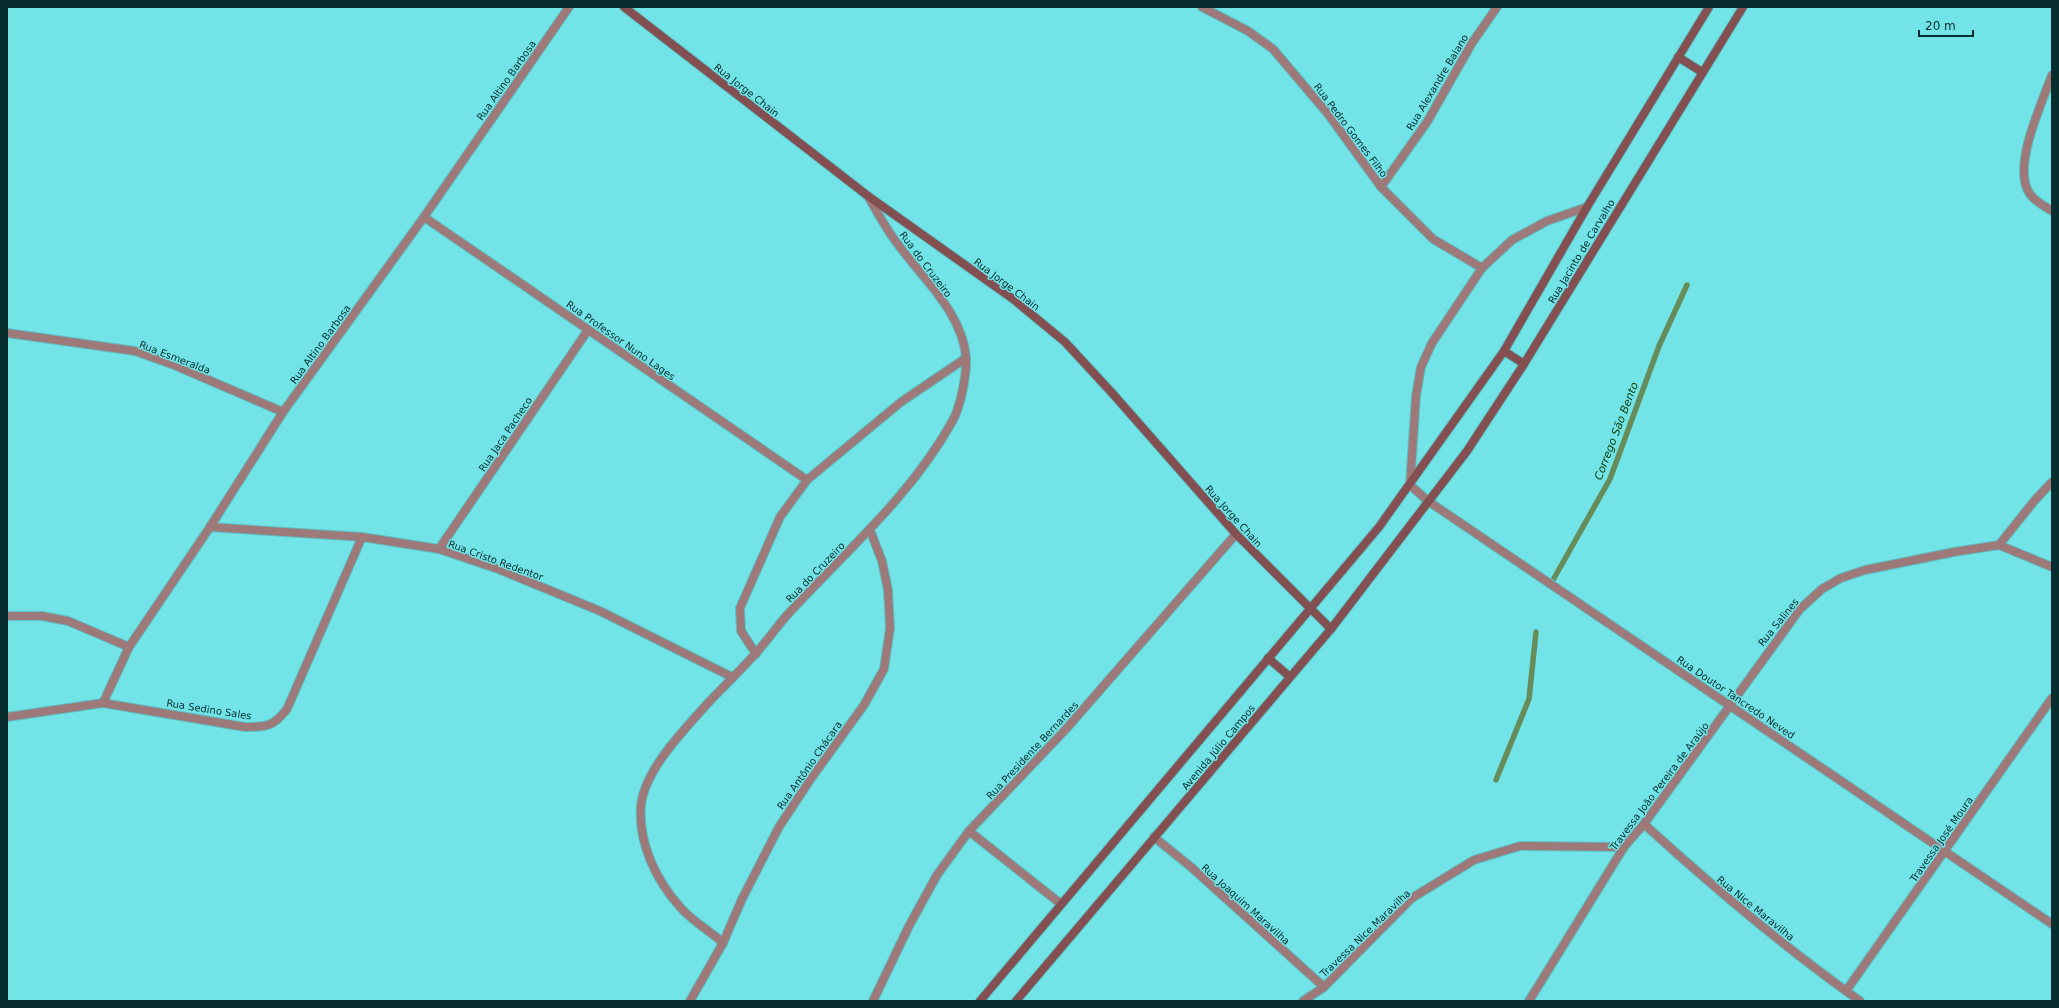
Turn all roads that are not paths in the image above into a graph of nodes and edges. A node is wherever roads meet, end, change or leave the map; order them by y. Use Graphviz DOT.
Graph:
graph roads {
  1 [pos="569,7"];
  2 [pos="624,7"];
  3 [pos="1202,7"];
  4 [pos="1497,7"];
  5 [pos="1709,7"];
  6 [pos="1743,7"];
  7 [pos="1678,57"];
  8 [pos="1702,72"];
  9 [pos="2052,75"];
  10 [pos="1381,187"];
  11 [pos="868,196"];
  12 [pos="1587,207"];
  13 [pos="2052,211"];
  14 [pos="424,217"];
  15 [pos="1482,268"];
  16 [pos="588,330"];
  17 [pos="7,333"];
  18 [pos="1504,351"];
  19 [pos="966,358"];
  20 [pos="1524,364"];
  21 [pos="283,412"];
  22 [pos="807,480"];
  23 [pos="2052,482"];
  24 [pos="1410,485"];
  25 [pos="1428,501"];
  26 [pos="210,527"];
  27 [pos="870,530"];
  28 [pos="1236,534"];
  29 [pos="362,537"];
  30 [pos="1999,545"];
  31 [pos="439,549"];
  32 [pos="2052,567"];
  33 [pos="1310,608"];
  34 [pos="7,616"];
  35 [pos="1330,629"];
  36 [pos="129,647"];
  37 [pos="756,654"];
  38 [pos="1268,658"];
  39 [pos="1290,677"];
  40 [pos="732,678"];
  41 [pos="2052,698"];
  42 [pos="103,703"];
  43 [pos="1730,706"];
  44 [pos="7,717"];
  45 [pos="1644,824"];
  46 [pos="968,831"];
  47 [pos="1154,837"];
  48 [pos="1624,847"];
  49 [pos="1945,851"];
  50 [pos="1061,904"];
  51 [pos="2052,924"];
  52 [pos="723,942"];
  53 [pos="1324,987"];
  54 [pos="1846,991"];
  55 [pos="690,1001"];
  56 [pos="873,1001"];
  57 [pos="980,1001"];
  58 [pos="1016,1001"];
  59 [pos="1303,1001"];
  60 [pos="1530,1001"];
  61 [pos="1860,1001"];
  1 -- 14 [label="street, Rua Altino Barbosa"];
  2 -- 11 [label="street, Rua Jorge Chain"];
  3 -- 10 [label="street, Rua Pedro Gomes Filho"];
  4 -- 10 [label="street, Rua Alexandre Baiano"];
  5 -- 7 [label="street"];
  6 -- 8 [label="street, Rua Jacinto de Carvalho"];
  7 -- 8 [label="street"];
  7 -- 12 [label="street"];
  8 -- 20 [label="street, Rua Jacinto de Carvalho"];
  9 -- 13 [label="street"];
  10 -- 15 [label="street, Rua Pedro Gomes Filho"];
  11 -- 19 [label="street, Rua do Cruzeiro"];
  11 -- 28 [label="street, Rua Jorge Chain"];
  12 -- 15 [label="street"];
  12 -- 18 [label="street"];
  14 -- 16 [label="street, Rua Professor Nuno Lages"];
  14 -- 21 [label="street, Rua Altino Barbosa"];
  15 -- 24 [label="street"];
  16 -- 22 [label="street, Rua Professor Nuno Lages"];
  16 -- 31 [label="street, Rua Jaca Pacheco"];
  17 -- 21 [label="street, Rua Esmeralda"];
  18 -- 20 [label="street"];
  18 -- 24 [label="street"];
  19 -- 22 [label="street"];
  19 -- 27 [label="street, Rua do Cruzeiro"];
  20 -- 25 [label="street, Rua Jacinto de Carvalho"];
  21 -- 26 [label="street, Rua Altino Barbosa"];
  22 -- 37 [label="street"];
  23 -- 30 [label="street"];
  24 -- 25 [label="street, Rua Doutor Tancredo Neved"];
  24 -- 33 [label="street"];
  25 -- 35 [label="street, Avenida Júlio Campos"];
  25 -- 43 [label="street, Rua Doutor Tancredo Neved"];
  26 -- 29 [label="street, Rua Cristo Redentor"];
  26 -- 36 [label="street, Rua Altino Barbosa"];
  27 -- 37 [label="street, Rua do Cruzeiro"];
  27 -- 52 [label="street, Rua Antônio Chácara"];
  28 -- 33 [label="street, Rua Jorge Chain"];
  28 -- 46 [label="street, Rua Presidente Bernardes"];
  29 -- 31 [label="street, Rua Cristo Redentor"];
  29 -- 42 [label="street, Rua Sedino Sales"];
  30 -- 32 [label="street"];
  30 -- 43 [label="street, Rua Salines"];
  31 -- 40 [label="street, Rua Cristo Redentor"];
  33 -- 35 [label="street, Rua Jorge Chain"];
  33 -- 38 [label="street"];
  34 -- 36 [label="street"];
  35 -- 39 [label="street, Avenida Júlio Campos"];
  36 -- 42 [label="street, Rua Altino Barbosa"];
  37 -- 40 [label="street, Rua do Cruzeiro"];
  38 -- 39 [label="street"];
  38 -- 50 [label="street"];
  39 -- 47 [label="street, Avenida Júlio Campos"];
  40 -- 52 [label="street, Rua do Cruzeiro"];
  41 -- 49 [label="street, Travessa José Moura"];
  42 -- 44 [label="street, Rua Sedino Sales"];
  43 -- 45 [label="street, Travessa João Pereira de Araújo"];
  43 -- 49 [label="street, Rua Doutor Tancredo Neved"];
  45 -- 48 [label="street, Travessa João Pereira de Araújo"];
  45 -- 54 [label="street, Rua Nice Maravilha"];
  46 -- 50 [label="street"];
  46 -- 56 [label="street, Rua Presidente Bernardes"];
  47 -- 53 [label="street, Rua Joaquim Maravilha"];
  47 -- 58 [label="street, Avenida Júlio Campos"];
  48 -- 53 [label="street, Travessa Nice Maravilha"];
  48 -- 60 [label="street, Travessa João Pereira de Araújo"];
  49 -- 51 [label="street, Rua Doutor Tancredo Neved"];
  49 -- 54 [label="street, Travessa José Moura"];
  50 -- 57 [label="street"];
  52 -- 55 [label="street, Rua Antônio Chácara"];
  53 -- 59 [label="street, Travessa Nice Maravilha"];
  54 -- 61 [label="street, Rua Nice Maravilha"];
}
